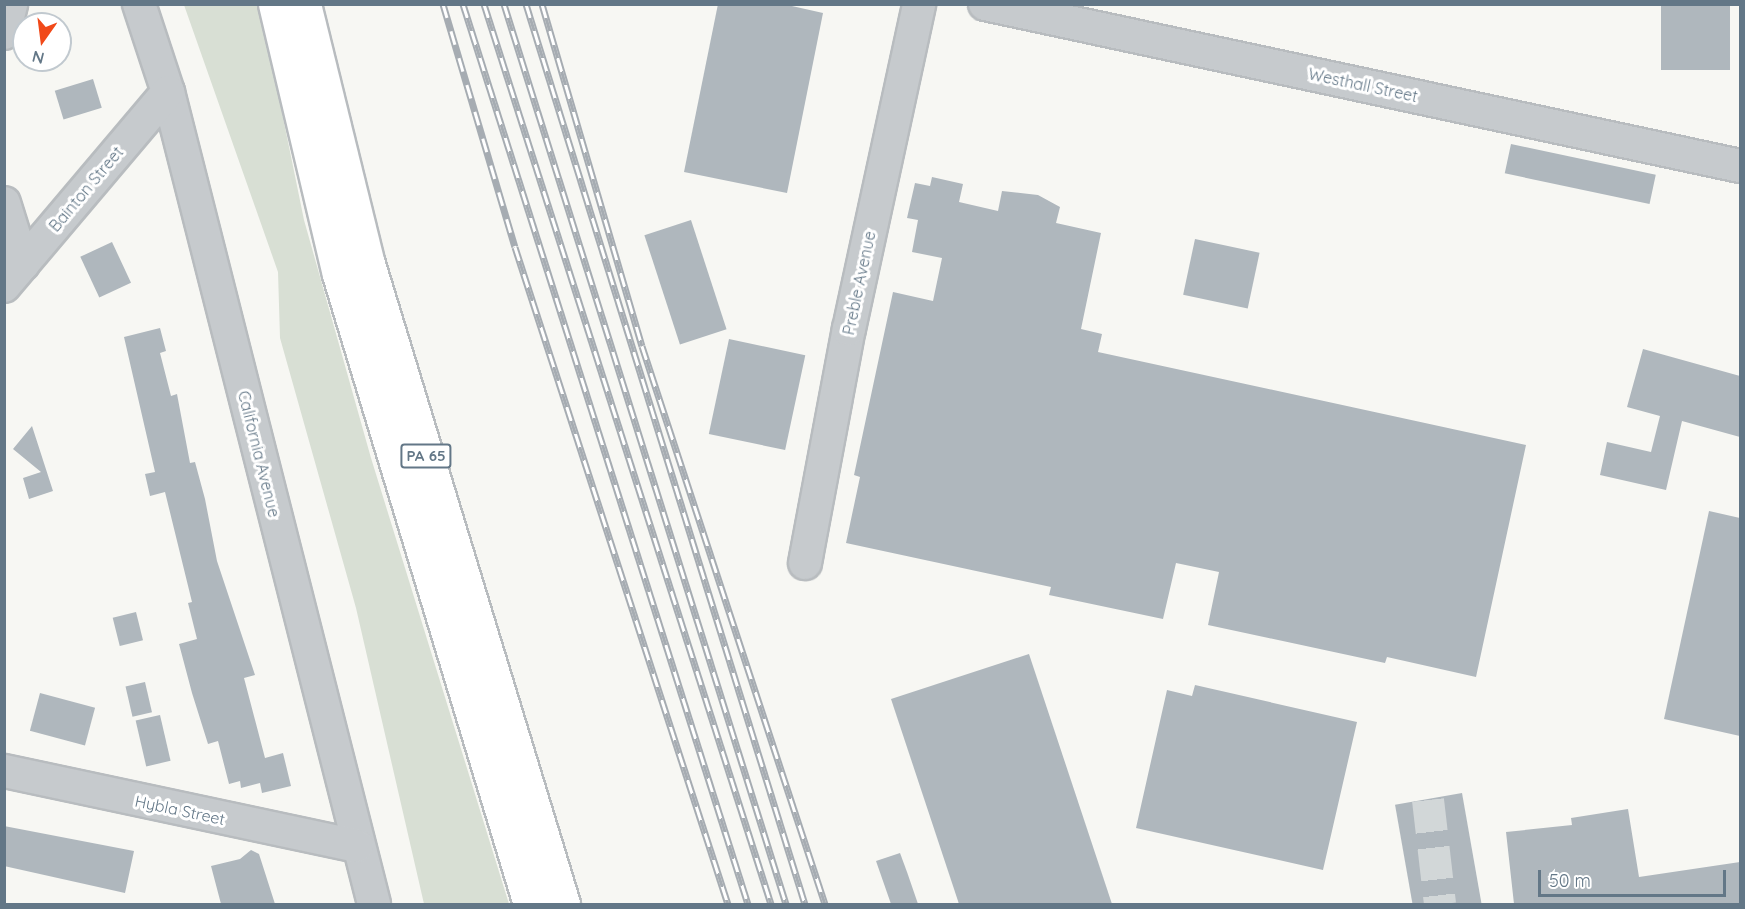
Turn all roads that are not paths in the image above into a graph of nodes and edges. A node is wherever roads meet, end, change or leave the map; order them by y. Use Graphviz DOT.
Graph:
graph roads {
  1 [pos="11,4"];
  2 [pos="139,4"];
  3 [pos="275,4"];
  4 [pos="304,4"];
  5 [pos="919,4"];
  6 [pos="985,4"];
  7 [pos="4,33"];
  8 [pos="168,92"];
  9 [pos="1740,166"];
  10 [pos="4,203"];
  11 [pos="14,275"];
  12 [pos="805,562"];
  13 [pos="4,771"];
  14 [pos="357,846"];
  15 [pos="374,904"];
  16 [pos="530,904"];
  17 [pos="563,904"];
  1 -- 7 [label="street"];
  2 -- 8 [label="street, California Avenue"];
  3 -- 16 [label="highway, PA 65"];
  4 -- 17 [label="highway, PA 65"];
  5 -- 12 [label="street, Preble Avenue"];
  6 -- 9 [label="street, Westhall Street"];
  8 -- 11 [label="street, Bainton Street"];
  8 -- 14 [label="street, California Avenue"];
  10 -- 11 [label="street"];
  13 -- 14 [label="street, Hybla Street"];
  14 -- 15 [label="street, California Avenue"];
}
